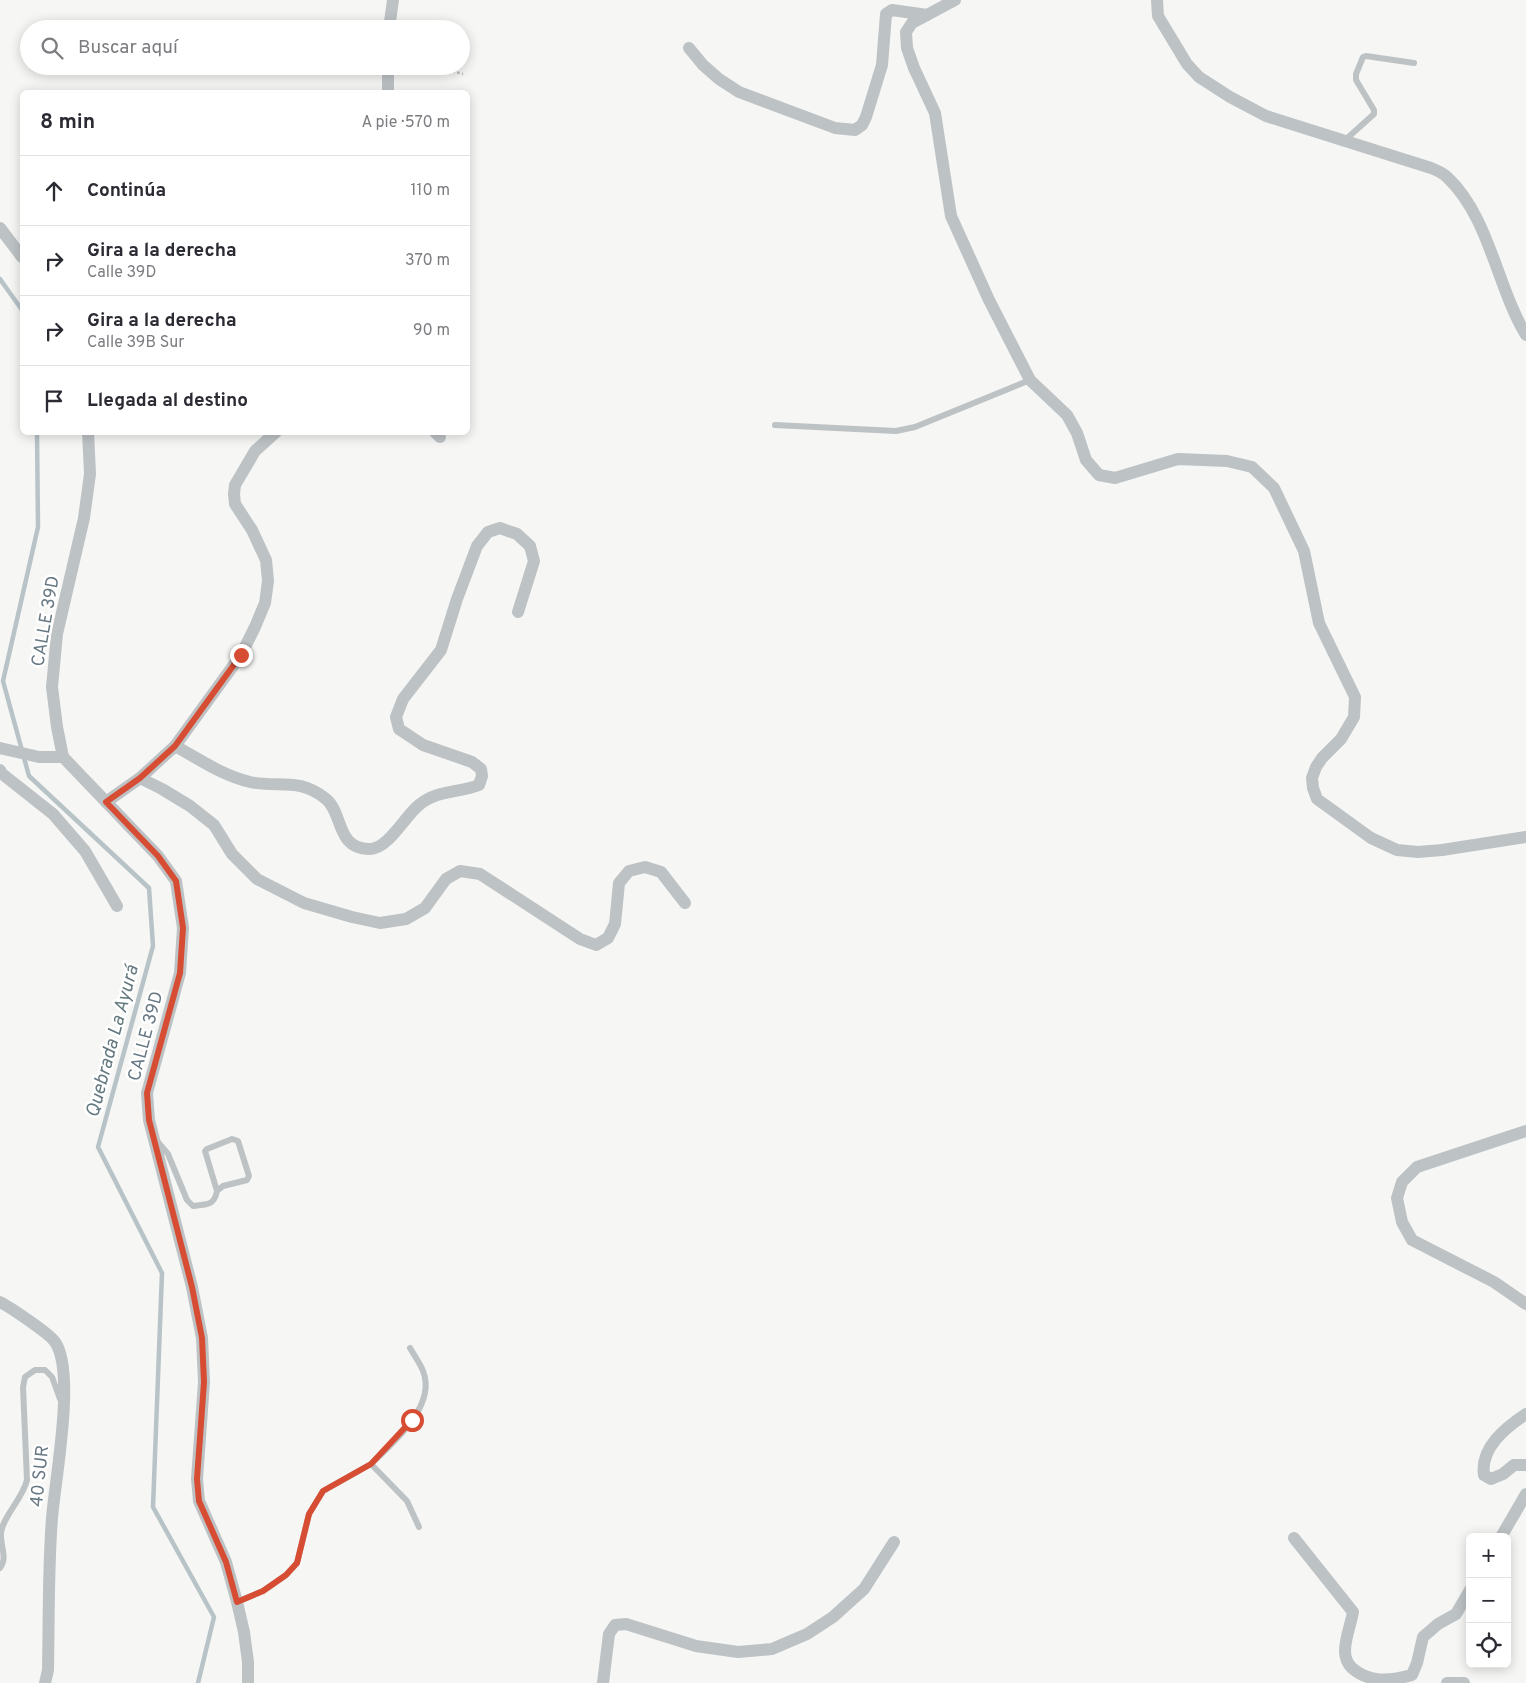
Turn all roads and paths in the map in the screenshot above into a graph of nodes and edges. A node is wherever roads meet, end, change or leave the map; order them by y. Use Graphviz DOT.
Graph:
graph roads {
  1 [pos="393,0"];
  2 [pos="955,0"];
  3 [pos="1157,0"];
  4 [pos="927,15"];
  5 [pos="390,20"];
  6 [pos="689,48"];
  7 [pos="1414,63"];
  8 [pos="388,75"];
  9 [pos="388,90"];
  10 [pos="1344,141"];
  11 [pos="0,228"];
  12 [pos="20,254"];
  13 [pos="1526,335"];
  14 [pos="1030,380"];
  15 [pos="775,425"];
  16 [pos="88,435"];
  17 [pos="272,435"];
  18 [pos="518,612"];
  19 [pos="175,746"];
  20 [pos="3,749"];
  21 [pos="63,757"];
  22 [pos="0,770"];
  23 [pos="140,778"];
  24 [pos="106,802"];
  25 [pos="1526,837"];
  26 [pos="685,903"];
  27 [pos="117,906"];
  28 [pos="1526,1131"];
  29 [pos="152,1136"];
  30 [pos="217,1191"];
  31 [pos="0,1302"];
  32 [pos="1526,1304"];
  33 [pos="410,1348"];
  34 [pos="64,1410"];
  35 [pos="1526,1414"];
  36 [pos="371,1464"];
  37 [pos="1526,1465"];
  38 [pos="1526,1494"];
  39 [pos="419,1527"];
  40 [pos="1503,1533"];
  41 [pos="1294,1538"];
  42 [pos="894,1542"];
  43 [pos="0,1568"];
  44 [pos="1466,1597"];
  45 [pos="237,1602"];
  46 [pos="45,1683"];
  47 [pos="248,1683"];
  48 [pos="603,1683"];
  49 [pos="1447,1683"];
  50 [pos="1464,1683"];
  1 -- 5 [label="street"];
  2 -- 4 [label="street"];
  3 -- 10 [label="street"];
  4 -- 6 [label="street"];
  4 -- 14 [label="street"];
  7 -- 10 [label="lane"];
  8 -- 9 [label="street"];
  10 -- 13 [label="street"];
  11 -- 12 [label="street"];
  14 -- 15 [label="lane"];
  14 -- 25 [label="street"];
  16 -- 21 [label="street, CALLE 39D"];
  17 -- 19 [label="street"];
  18 -- 19 [label="street"];
  19 -- 23 [label="street"];
  20 -- 21 [label="street"];
  21 -- 24 [label="street, CALLE 39D"];
  22 -- 27 [label="street"];
  23 -- 24 [label="street"];
  23 -- 26 [label="street"];
  24 -- 29 [label="street, CALLE 39D"];
  28 -- 32 [label="street"];
  29 -- 30 [label="lane"];
  29 -- 45 [label="street, CALLE 39D"];
  30 -- 30 [label="lane"];
  31 -- 34 [label="street, 40 SUR"];
  33 -- 36 [label="lane"];
  34 -- 43 [label="lane"];
  34 -- 46 [label="street, 40 SUR"];
  35 -- 37 [label="street"];
  36 -- 39 [label="lane"];
  36 -- 45 [label="lane"];
  38 -- 40 [label="street"];
  41 -- 44 [label="street"];
  42 -- 48 [label="street"];
  45 -- 47 [label="street, CALLE 39D"];
  49 -- 50 [label="street"];
}
